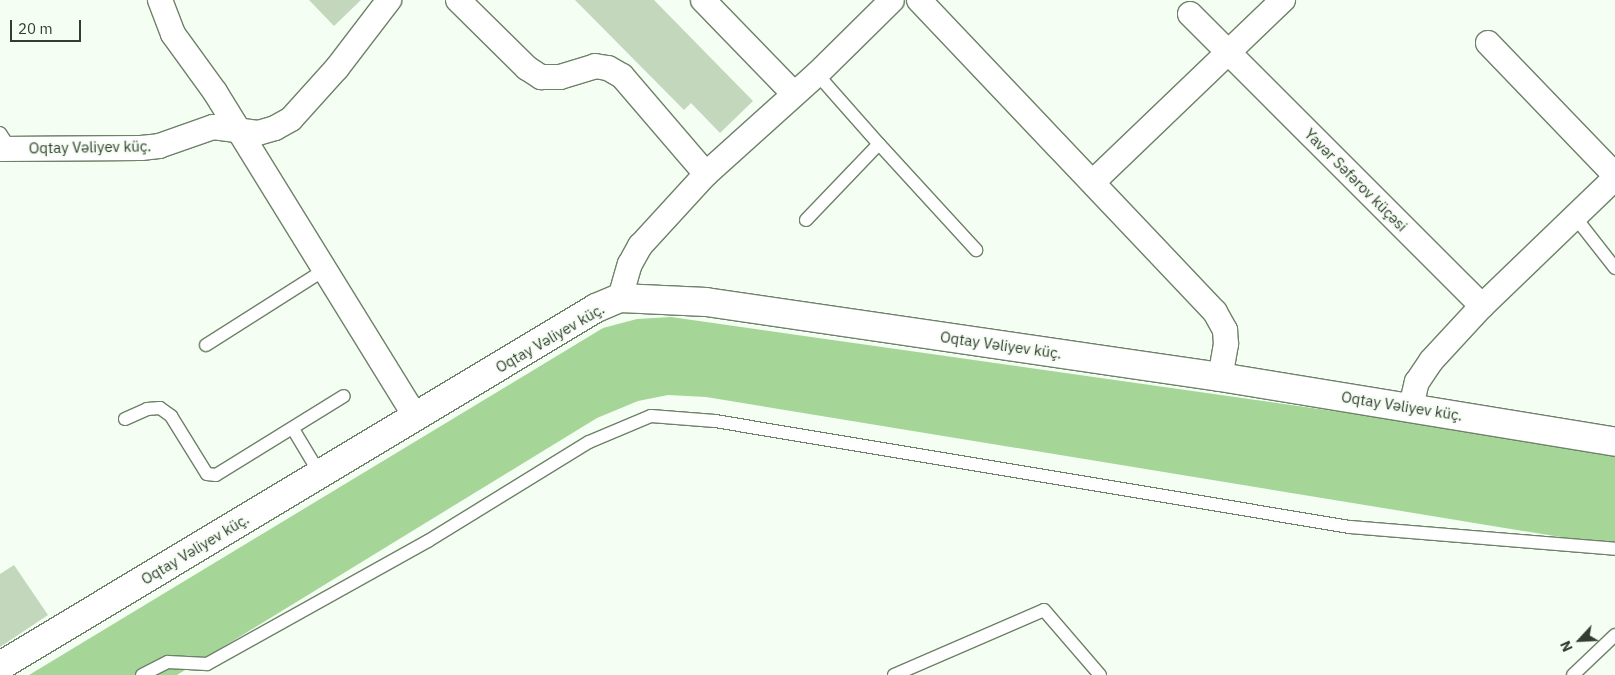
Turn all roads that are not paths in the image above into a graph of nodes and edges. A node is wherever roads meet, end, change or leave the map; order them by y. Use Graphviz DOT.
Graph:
graph roads {
  1 [pos="160,0"];
  2 [pos="389,0"];
  3 [pos="458,0"];
  4 [pos="703,0"];
  5 [pos="892,0"];
  6 [pos="919,0"];
  7 [pos="1280,1"];
  8 [pos="1190,14"];
  9 [pos="1488,43"];
  10 [pos="1229,55"];
  11 [pos="817,74"];
  12 [pos="794,94"];
  13 [pos="236,128"];
  14 [pos="3,143"];
  15 [pos="879,144"];
  16 [pos="706,174"];
  17 [pos="1615,176"];
  18 [pos="1094,181"];
  19 [pos="1575,217"];
  20 [pos="806,220"];
  21 [pos="976,250"];
  22 [pos="1615,268"];
  23 [pos="324,270"];
  24 [pos="620,298"];
  25 [pos="1482,306"];
  26 [pos="206,345"];
  27 [pos="1220,377"];
  28 [pos="344,396"];
  29 [pos="1411,406"];
  30 [pos="416,418"];
  31 [pos="125,419"];
  32 [pos="293,429"];
  33 [pos="1615,442"];
  34 [pos="320,474"];
  35 [pos="1615,549"];
  36 [pos="1615,635"];
  37 [pos="0,666"];
  38 [pos="142,675"];
  39 [pos="894,675"];
  40 [pos="1100,675"];
  41 [pos="1573,675"];
  1 -- 13 [label="street"];
  2 -- 13 [label="street, Oqtay Vəliyev küç."];
  3 -- 16 [label="street"];
  4 -- 12 [label="street"];
  5 -- 11 [label="street"];
  6 -- 18 [label="street"];
  7 -- 10 [label="street"];
  8 -- 10 [label="street, Yavər Səfərov küçəsi"];
  9 -- 17 [label="street"];
  10 -- 18 [label="street"];
  10 -- 25 [label="street, Yavər Səfərov küçəsi"];
  11 -- 12 [label="street"];
  11 -- 15 [label="lane"];
  12 -- 16 [label="street"];
  13 -- 14 [label="street, Oqtay Vəliyev küç."];
  13 -- 23 [label="street"];
  15 -- 20 [label="lane"];
  15 -- 21 [label="lane"];
  16 -- 24 [label="street"];
  17 -- 19 [label="street"];
  18 -- 27 [label="street"];
  19 -- 22 [label="lane"];
  19 -- 25 [label="street"];
  23 -- 26 [label="lane"];
  23 -- 30 [label="street"];
  24 -- 27 [label="street, Oqtay Vəliyev küç."];
  24 -- 30 [label="street, Oqtay Vəliyev küç."];
  25 -- 29 [label="street"];
  27 -- 29 [label="street, Oqtay Vəliyev küç."];
  28 -- 32 [label="lane"];
  29 -- 33 [label="street, Oqtay Vəliyev küç."];
  30 -- 34 [label="street, Oqtay Vəliyev küç."];
  31 -- 32 [label="lane"];
  32 -- 34 [label="lane"];
  34 -- 37 [label="street, Oqtay Vəliyev küç."];
  35 -- 38 [label="lane"];
  36 -- 41 [label="lane"];
  39 -- 40 [label="lane"];
}
